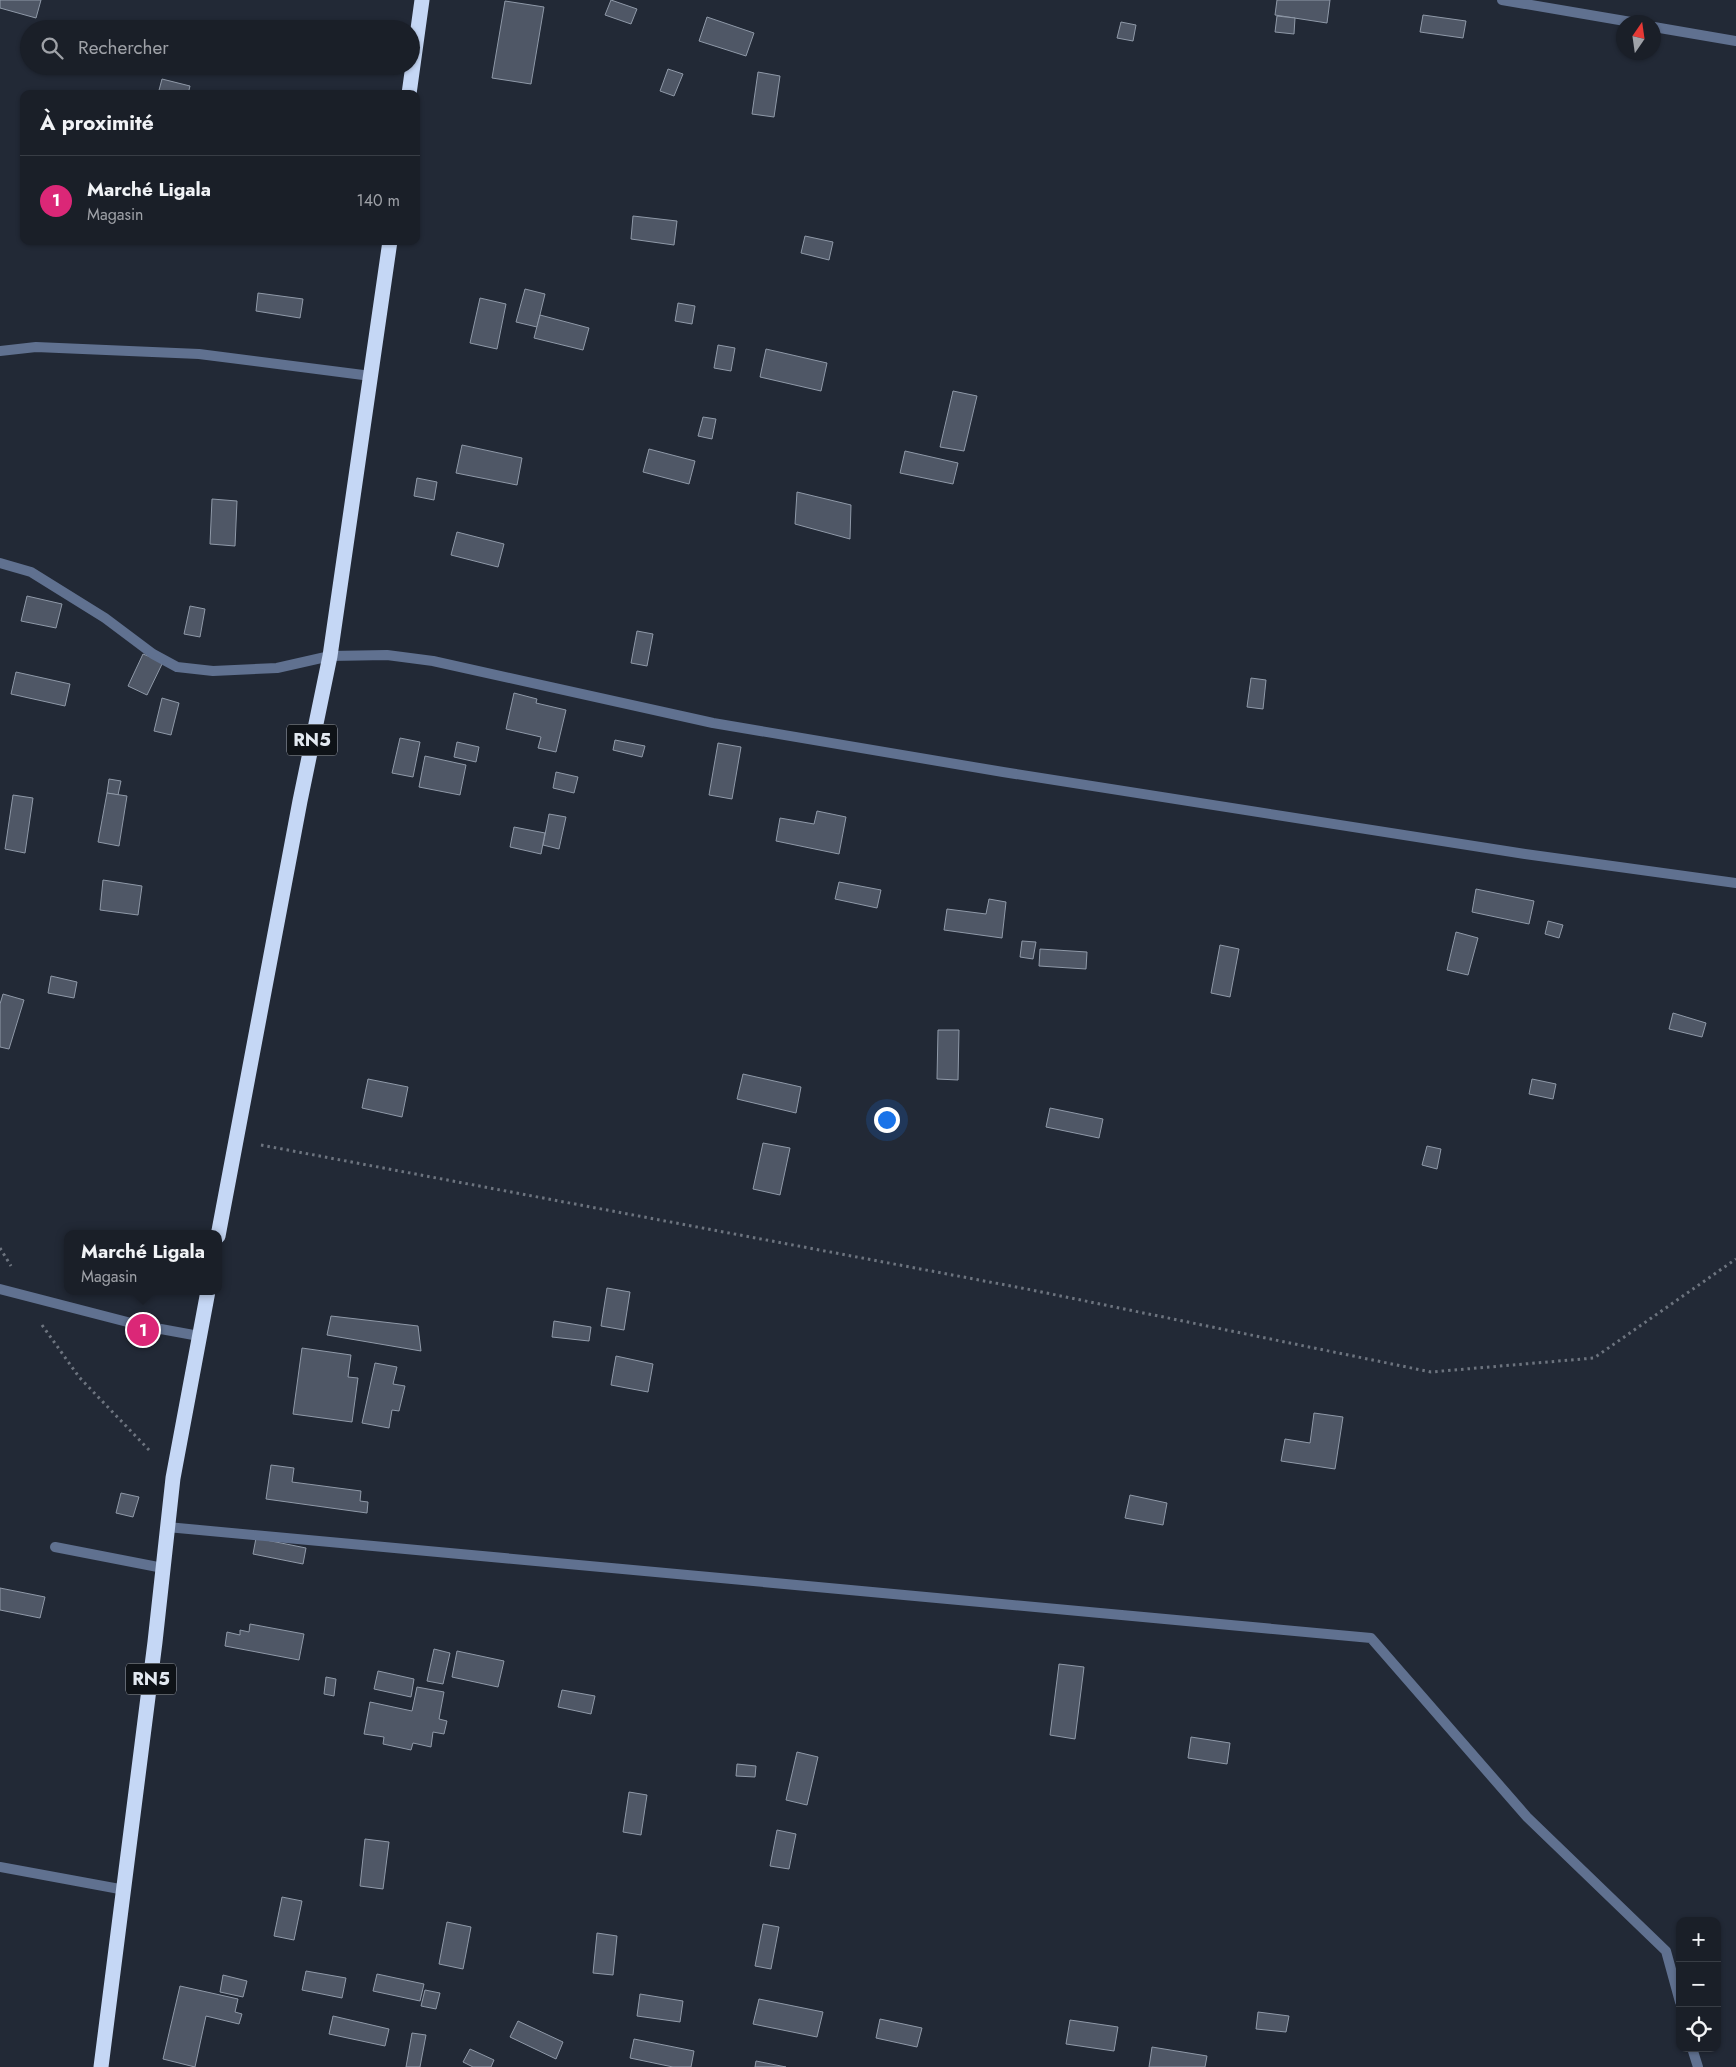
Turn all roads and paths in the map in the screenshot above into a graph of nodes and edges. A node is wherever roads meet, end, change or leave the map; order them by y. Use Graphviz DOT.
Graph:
graph roads {
  1 [pos="422,0"];
  2 [pos="1502,0"];
  3 [pos="1616,19"];
  4 [pos="419,20"];
  5 [pos="1661,27"];
  6 [pos="1736,41"];
  7 [pos="412,75"];
  8 [pos="410,90"];
  9 [pos="389,245"];
  10 [pos="0,351"];
  11 [pos="371,376"];
  12 [pos="0,563"];
  13 [pos="330,656"];
  14 [pos="1736,883"];
  15 [pos="236,1140"];
  16 [pos="219,1230"];
  17 [pos="0,1248"];
  18 [pos="1736,1259"];
  19 [pos="0,1289"];
  20 [pos="27,1295"];
  21 [pos="207,1295"];
  22 [pos="199,1336"];
  23 [pos="173,1478"];
  24 [pos="168,1527"];
  25 [pos="55,1547"];
  26 [pos="163,1568"];
  27 [pos="0,1867"];
  28 [pos="124,1890"];
  29 [pos="1676,1987"];
  30 [pos="1693,2052"];
  31 [pos="101,2067"];
  32 [pos="1698,2067"];
  1 -- 4 [label="highway"];
  2 -- 3 [label="street"];
  5 -- 6 [label="street"];
  7 -- 8 [label="highway"];
  9 -- 11 [label="highway, RN5"];
  10 -- 11 [label="street"];
  11 -- 13 [label="highway, RN5"];
  12 -- 13 [label="street"];
  13 -- 14 [label="street"];
  13 -- 15 [label="highway, RN5"];
  15 -- 16 [label="highway, RN5"];
  15 -- 18 [label="path"];
  17 -- 20 [label="path"];
  19 -- 20 [label="street"];
  20 -- 22 [label="street"];
  20 -- 23 [label="path"];
  21 -- 22 [label="highway, RN5"];
  22 -- 23 [label="highway, RN5"];
  23 -- 24 [label="highway, RN5"];
  24 -- 26 [label="highway, RN5"];
  24 -- 29 [label="street"];
  25 -- 26 [label="street"];
  26 -- 28 [label="highway, RN5"];
  27 -- 28 [label="street"];
  28 -- 31 [label="highway, RN5"];
  30 -- 32 [label="street"];
}
